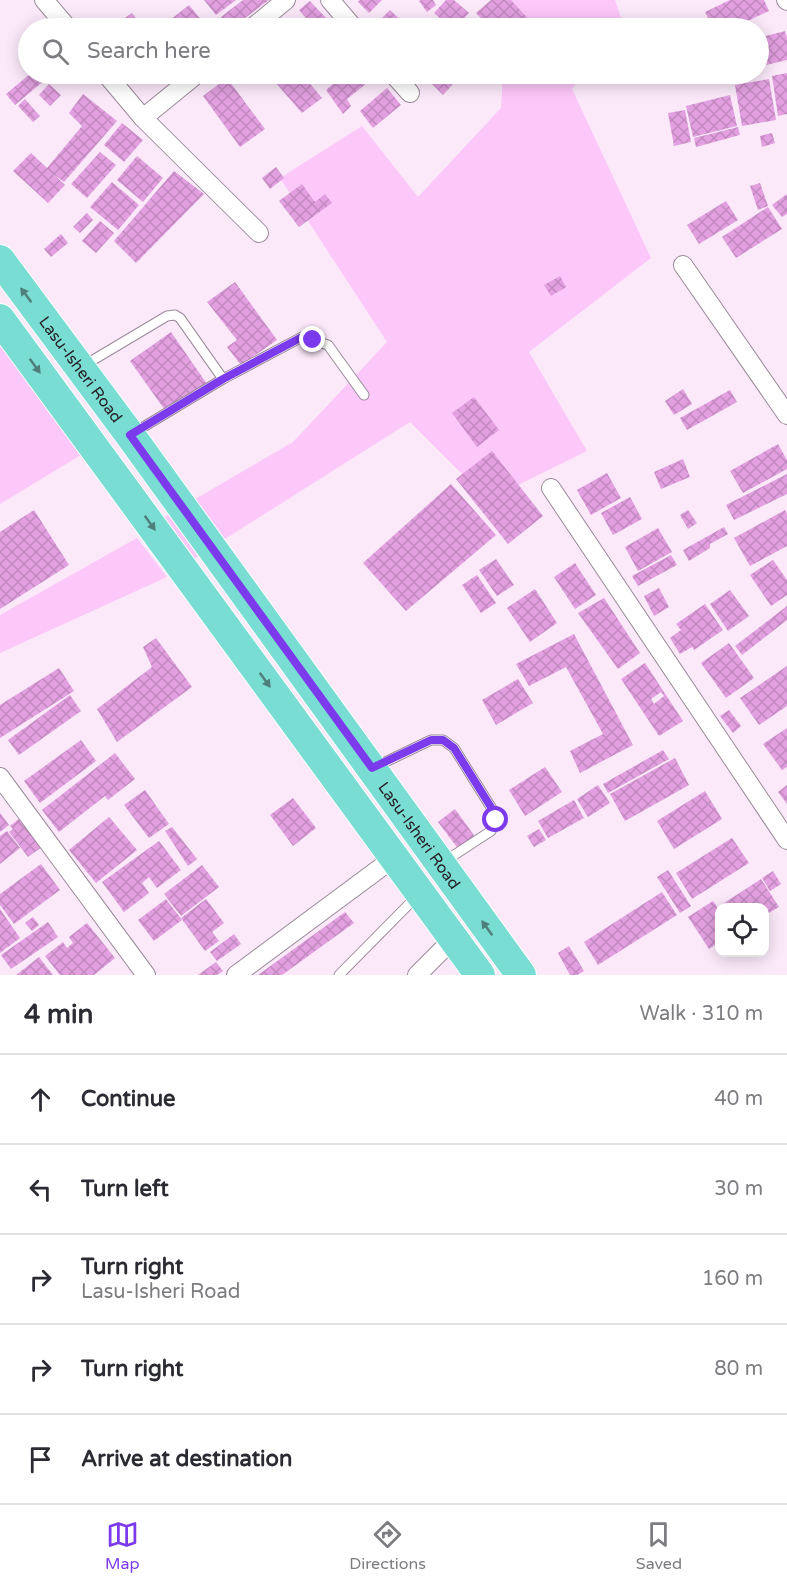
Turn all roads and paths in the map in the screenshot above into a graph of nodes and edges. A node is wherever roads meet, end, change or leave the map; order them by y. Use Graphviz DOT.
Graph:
graph roads {
  1 [pos="44,0"];
  2 [pos="286,0"];
  3 [pos="330,0"];
  4 [pos="59,18"];
  5 [pos="264,18"];
  6 [pos="345,18"];
  7 [pos="114,84"];
  8 [pos="185,84"];
  9 [pos="402,84"];
  10 [pos="410,93"];
  11 [pos="143,118"];
  12 [pos="259,233"];
  13 [pos="0,260"];
  14 [pos="683,266"];
  15 [pos="0,319"];
  16 [pos="80,368"];
  17 [pos="223,379"];
  18 [pos="364,396"];
  19 [pos="787,414"];
  20 [pos="130,435"];
  21 [pos="551,488"];
  22 [pos="372,768"];
  23 [pos="0,777"];
  24 [pos="787,840"];
  25 [pos="395,857"];
  26 [pos="440,864"];
  27 [pos="421,893"];
  28 [pos="453,939"];
  29 [pos="146,975"];
  30 [pos="236,975"];
  31 [pos="339,975"];
  32 [pos="417,975"];
  33 [pos="480,975"];
  34 [pos="521,975"];
  1 -- 4 [label="street"];
  2 -- 5 [label="street"];
  3 -- 6 [label="street"];
  7 -- 11 [label="street"];
  8 -- 11 [label="street"];
  9 -- 10 [label="street"];
  11 -- 12 [label="street"];
  16 -- 13 [label="main road, Lasu-Isheri Road, one-way"];
  14 -- 19 [label="street"];
  15 -- 25 [label="main road, Lasu-Isheri Road, one-way"];
  16 -- 17 [label="lane"];
  16 -- 20 [label="main road, Lasu-Isheri Road"];
  17 -- 18 [label="lane"];
  17 -- 20 [label="lane"];
  20 -- 22 [label="main road, Lasu-Isheri Road"];
  21 -- 24 [label="street"];
  22 -- 26 [label="main road, Lasu-Isheri Road"];
  22 -- 26 [label="lane"];
  23 -- 29 [label="street"];
  25 -- 27 [label="main road, Lasu-Isheri Road"];
  25 -- 30 [label="street"];
  34 -- 26 [label="main road, Lasu-Isheri Road, one-way"];
  27 -- 28 [label="main road, Lasu-Isheri Road"];
  27 -- 31 [label="lane"];
  28 -- 32 [label="street"];
  28 -- 33 [label="main road, Lasu-Isheri Road"];
}
